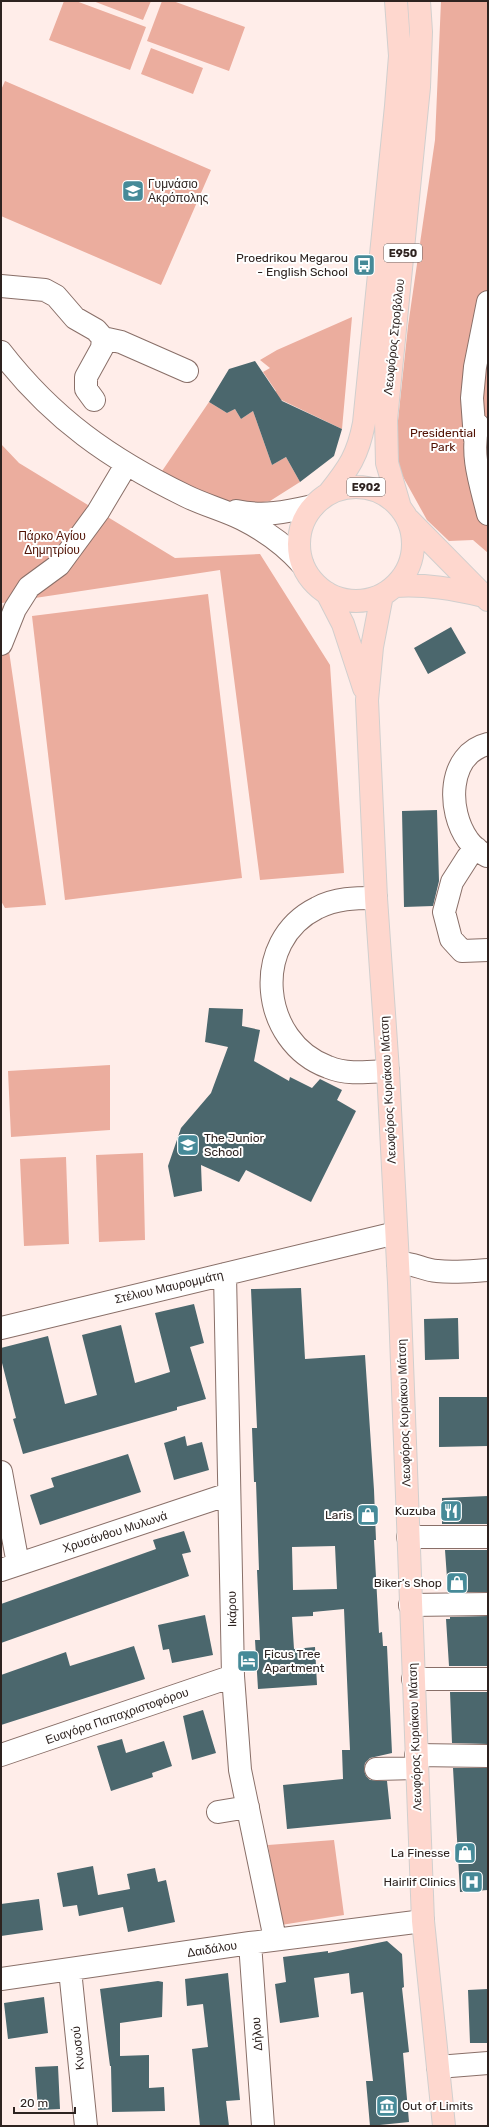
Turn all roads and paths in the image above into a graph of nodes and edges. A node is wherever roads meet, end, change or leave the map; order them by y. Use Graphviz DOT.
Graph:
graph roads {
  1 [pos="396,1"];
  2 [pos="419,1"];
  3 [pos="1,286"];
  4 [pos="488,302"];
  5 [pos="103,338"];
  6 [pos="484,344"];
  7 [pos="1,352"];
  8 [pos="187,371"];
  9 [pos="94,400"];
  10 [pos="488,412"];
  11 [pos="475,447"];
  12 [pos="126,465"];
  13 [pos="321,499"];
  14 [pos="208,505"];
  15 [pos="404,512"];
  16 [pos="488,514"];
  17 [pos="302,564"];
  18 [pos="389,591"];
  19 [pos="327,593"];
  20 [pos="486,598"];
  21 [pos="1,644"];
  22 [pos="367,700"];
  23 [pos="488,744"];
  24 [pos="482,852"];
  25 [pos="376,898"];
  26 [pos="488,950"];
  27 [pos="388,1071"];
  28 [pos="396,1233"];
  29 [pos="488,1270"];
  30 [pos="398,1273"];
  31 [pos="225,1274"];
  32 [pos="1,1328"];
  33 [pos="1,1472"];
  34 [pos="229,1494"];
  35 [pos="408,1537"];
  36 [pos="488,1537"];
  37 [pos="10,1567"];
  38 [pos="488,1604"];
  39 [pos="410,1605"];
  40 [pos="233,1676"];
  41 [pos="413,1679"];
  42 [pos="488,1679"];
  43 [pos="1,1755"];
  44 [pos="488,1756"];
  45 [pos="416,1762"];
  46 [pos="376,1769"];
  47 [pos="248,1807"];
  48 [pos="218,1812"];
  49 [pos="423,1921"];
  50 [pos="276,1940"];
  51 [pos="250,1943"];
  52 [pos="70,1970"];
  53 [pos="1,1979"];
  54 [pos="488,2063"];
  55 [pos="438,2067"];
  56 [pos="86,2126"];
  57 [pos="263,2126"];
  58 [pos="444,2126"];
  1 -- 13 [label="main road, Λεωφόρος Στροβόλου / E950"];
  2 -- 15 [label="main road, Λεωφόρος Στροβόλου / E950"];
  3 -- 5 [label="street"];
  4 -- 6 [label="street"];
  5 -- 8 [label="street"];
  5 -- 9 [label="street"];
  6 -- 11 [label="street"];
  7 -- 12 [label="street"];
  10 -- 11 [label="street"];
  11 -- 16 [label="street"];
  12 -- 14 [label="street"];
  12 -- 21 [label="street"];
  13 -- 14 [label="street"];
  13 -- 15 [label="main road, E902"];
  13 -- 17 [label="main road"];
  14 -- 17 [label="street"];
  15 -- 18 [label="main road"];
  15 -- 20 [label="main road, E950"];
  17 -- 19 [label="main road"];
  18 -- 19 [label="main road"];
  18 -- 20 [label="main road, E950"];
  18 -- 22 [label="main road, Λεωφόρος Κυριάκου Μάτση"];
  19 -- 22 [label="main road, Λεωφόρος Κυριάκου Μάτση"];
  22 -- 25 [label="main road, Λεωφόρος Κυριάκου Μάτση"];
  23 -- 24 [label="street"];
  24 -- 26 [label="street"];
  25 -- 27 [label="main road, Λεωφόρος Κυριάκου Μάτση"];
  25 -- 27 [label="street"];
  27 -- 28 [label="main road, Λεωφόρος Κυριάκου Μάτση"];
  28 -- 30 [label="main road, Λεωφόρος Κυριάκου Μάτση"];
  28 -- 31 [label="street, Στέλιου Μαυρομμάτη"];
  29 -- 30 [label="street"];
  30 -- 35 [label="main road, Λεωφόρος Κυριάκου Μάτση"];
  31 -- 32 [label="street, Στέλιου Μαυρομμάτη"];
  31 -- 34 [label="street, Ικάρου"];
  33 -- 37 [label="street"];
  34 -- 37 [label="street, Χρυσάνθου Μυλωνά"];
  34 -- 40 [label="street, Ικάρου"];
  35 -- 36 [label="street"];
  35 -- 39 [label="main road, Λεωφόρος Κυριάκου Μάτση"];
  38 -- 39 [label="street"];
  39 -- 41 [label="main road, Λεωφόρος Κυριάκου Μάτση"];
  40 -- 43 [label="street, Ευαγόρα Παπαχριστοφόρου"];
  40 -- 47 [label="street, Ικάρου"];
  41 -- 42 [label="street"];
  41 -- 45 [label="main road, Λεωφόρος Κυριάκου Μάτση"];
  44 -- 45 [label="street"];
  45 -- 46 [label="street"];
  45 -- 49 [label="main road, Λεωφόρος Κυριάκου Μάτση"];
  47 -- 48 [label="street"];
  47 -- 50 [label="street, Ικάρου"];
  49 -- 50 [label="street, Δαιδάλου"];
  49 -- 55 [label="main road, Λεωφόρος Κυριάκου Μάτση"];
  50 -- 51 [label="street, Δαιδάλου"];
  51 -- 52 [label="street, Δαιδάλου"];
  51 -- 57 [label="street, Δήλου"];
  52 -- 53 [label="street, Δαιδάλου"];
  52 -- 56 [label="street, Κνωσού"];
  54 -- 55 [label="street"];
  55 -- 58 [label="main road, Λεωφόρος Κυριάκου Μάτση"];
}
